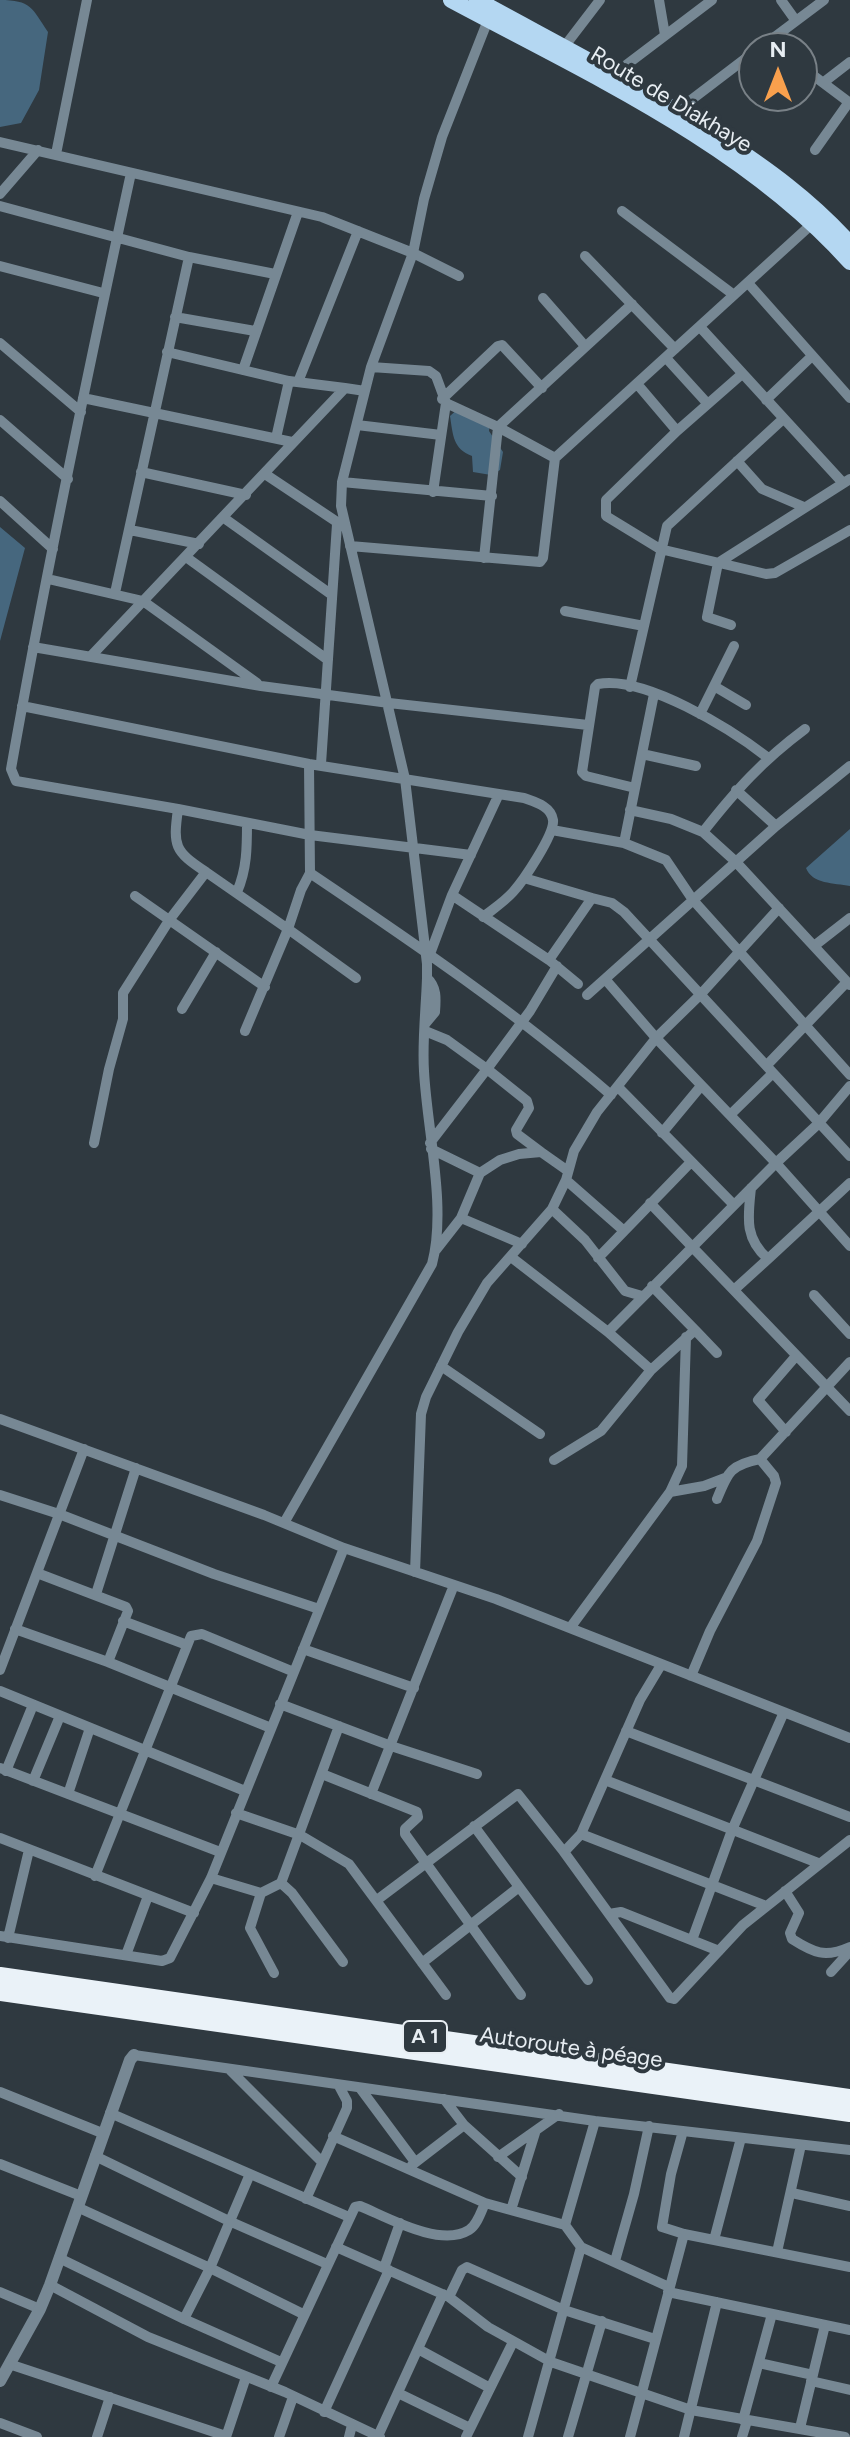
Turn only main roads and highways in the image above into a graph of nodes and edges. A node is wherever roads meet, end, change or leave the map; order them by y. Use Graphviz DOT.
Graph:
graph roads {
  1 [pos="451,0"];
  2 [pos="477,0"];
  3 [pos="671,115"];
  4 [pos="850,244"];
  5 [pos="850,262"];
  6 [pos="0,1976"];
  7 [pos="0,1992"];
  8 [pos="850,2098"];
  9 [pos="850,2113"];
  1 -- 3 [label="main road, Route de Diakhaye"];
  2 -- 3 [label="main road, Route de Diakhaye"];
  3 -- 4 [label="main road, Route de Diakhaye"];
  3 -- 5 [label="main road, Route de Diakhaye"];
  6 -- 8 [label="highway, A 1"];
  7 -- 9 [label="highway, Autoroute à péage / A 1"];
}
